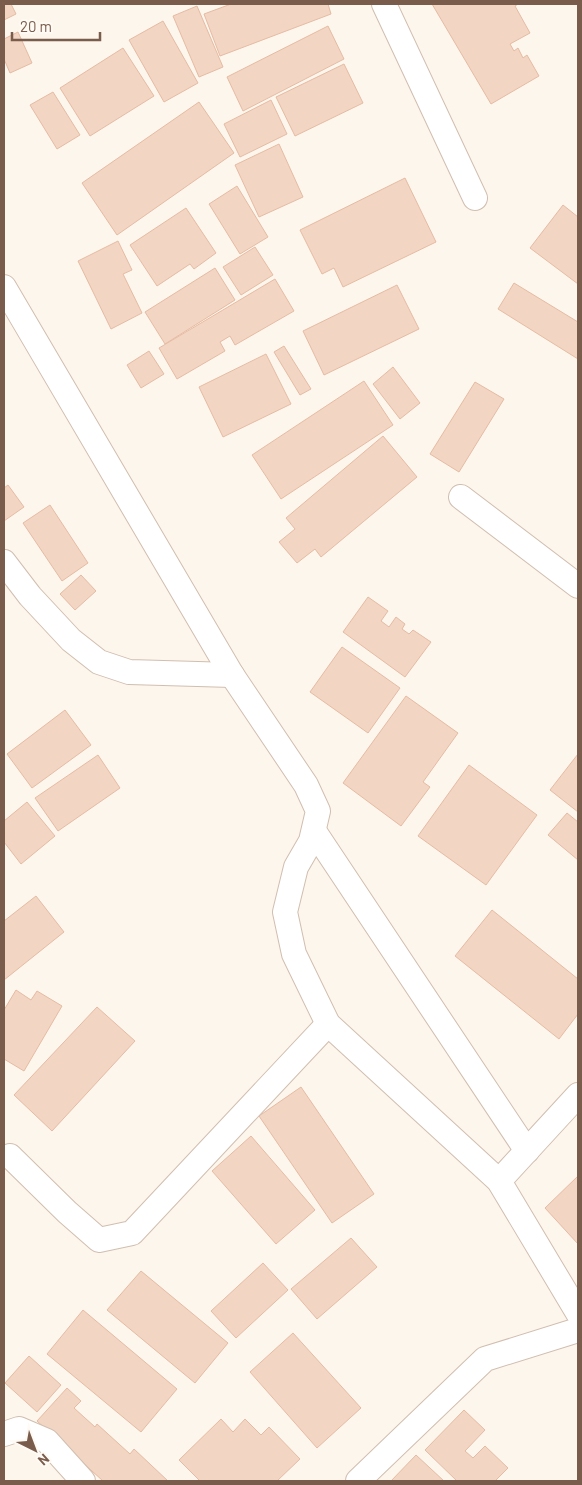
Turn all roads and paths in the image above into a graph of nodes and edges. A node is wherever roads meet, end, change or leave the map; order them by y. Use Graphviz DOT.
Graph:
graph roads {
  1 [pos="384,4"];
  2 [pos="475,198"];
  3 [pos="4,287"];
  4 [pos="461,498"];
  5 [pos="4,562"];
  6 [pos="578,586"];
  7 [pos="232,675"];
  8 [pos="314,831"];
  9 [pos="328,1024"];
  10 [pos="578,1095"];
  11 [pos="527,1151"];
  12 [pos="10,1156"];
  13 [pos="499,1181"];
  14 [pos="578,1313"];
  15 [pos="578,1330"];
  16 [pos="4,1434"];
  17 [pos="83,1481"];
  18 [pos="358,1481"];
  1 -- 2 [label="street"];
  3 -- 7 [label="street"];
  4 -- 6 [label="street"];
  5 -- 7 [label="street"];
  7 -- 8 [label="street"];
  8 -- 9 [label="street"];
  8 -- 11 [label="street"];
  9 -- 12 [label="street"];
  9 -- 13 [label="street"];
  10 -- 11 [label="street"];
  11 -- 13 [label="street"];
  13 -- 14 [label="street"];
  15 -- 18 [label="street"];
  16 -- 17 [label="street"];
}
